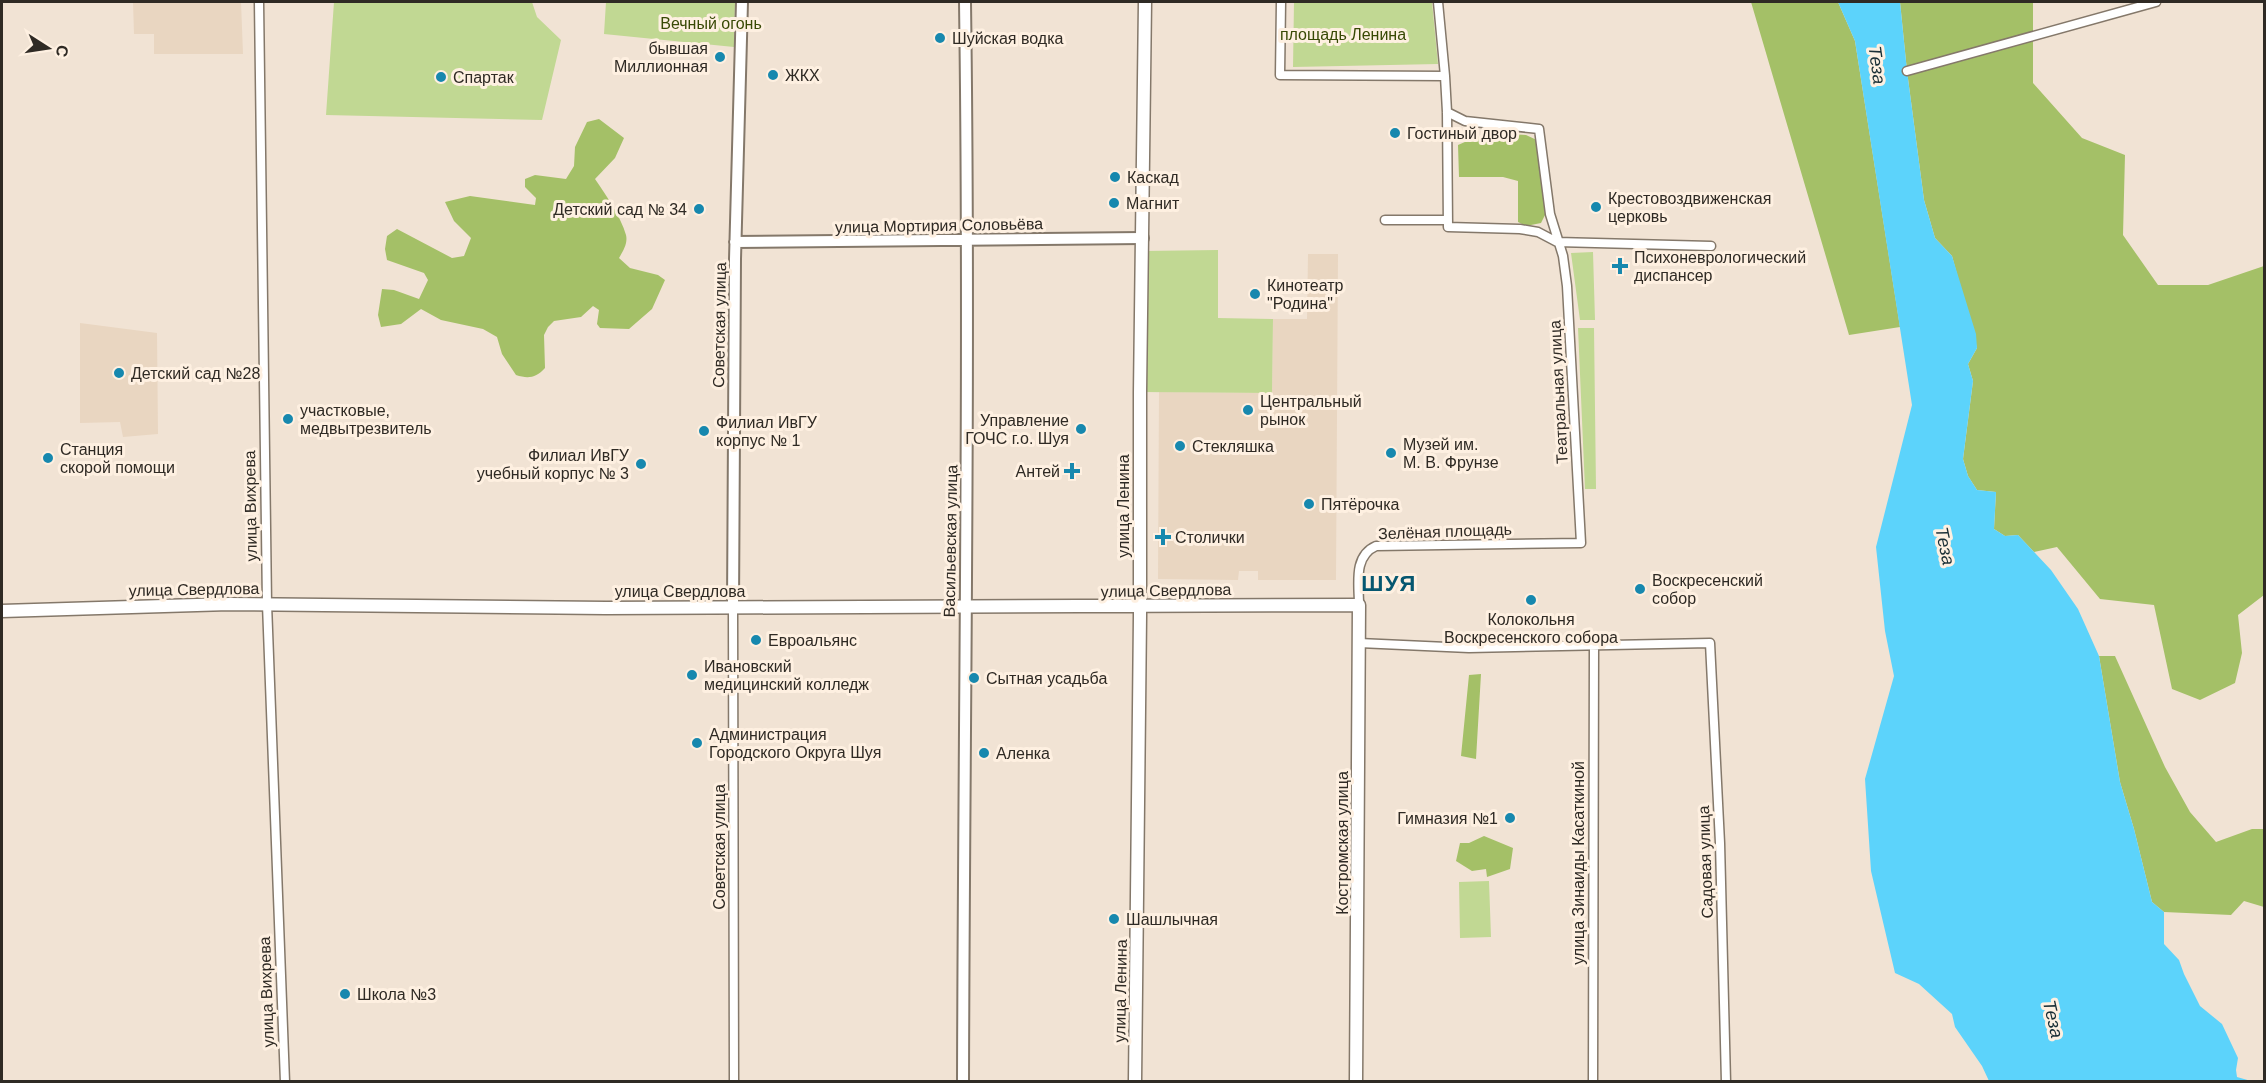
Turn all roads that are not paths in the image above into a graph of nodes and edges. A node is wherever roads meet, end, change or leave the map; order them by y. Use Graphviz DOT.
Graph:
graph roads {
  1 [pos="259,2"];
  2 [pos="742,2"];
  3 [pos="965,2"];
  4 [pos="1145,2"];
  5 [pos="1281,2"];
  6 [pos="1438,2"];
  7 [pos="2156,2"];
  8 [pos="1907,71"];
  9 [pos="1445,76"];
  10 [pos="1447,112"];
  11 [pos="1385,220"];
  12 [pos="1448,223"];
  13 [pos="1143,238"];
  14 [pos="968,239"];
  15 [pos="735,242"];
  16 [pos="1557,242"];
  17 [pos="1711,246"];
  18 [pos="1581,543"];
  19 [pos="267,604"];
  20 [pos="1359,605"];
  21 [pos="964,606"];
  22 [pos="733,607"];
  23 [pos="1140,607"];
  24 [pos="2,611"];
  25 [pos="1359,643"];
  26 [pos="1594,644"];
  27 [pos="285,1082"];
  28 [pos="735,1082"];
  29 [pos="963,1082"];
  30 [pos="1135,1082"];
  31 [pos="1356,1082"];
  32 [pos="1593,1082"];
  33 [pos="1726,1082"];
  1 -- 19 [label="street, улица Вихрева"];
  2 -- 15 [label="street, Советская улица"];
  3 -- 14 [label="street, Васильевская улица"];
  4 -- 13 [label="main road, улица Ленина"];
  5 -- 9 [label="street"];
  6 -- 9 [label="street"];
  7 -- 8 [label="street"];
  9 -- 10 [label="street"];
  10 -- 12 [label="street"];
  10 -- 16 [label="street, Театральная улица"];
  11 -- 12 [label="street"];
  12 -- 16 [label="street"];
  13 -- 14 [label="street, улица Мортирия Соловьёва"];
  13 -- 23 [label="main road, улица Ленина"];
  14 -- 15 [label="street, улица Мортирия Соловьёва"];
  14 -- 21 [label="street, Васильевская улица"];
  15 -- 22 [label="street, Советская улица"];
  16 -- 17 [label="street"];
  16 -- 18 [label="street, Театральная улица"];
  18 -- 20 [label="street, Зелёная площадь"];
  19 -- 22 [label="main road, улица Свердлова"];
  19 -- 24 [label="main road, улица Свердлова"];
  19 -- 27 [label="street, улица Вихрева"];
  20 -- 23 [label="main road, улица Свердлова"];
  20 -- 25 [label="main road, Костромская улица"];
  21 -- 22 [label="main road, улица Свердлова"];
  21 -- 23 [label="main road, улица Свердлова"];
  21 -- 29 [label="street, Васильевская улица"];
  22 -- 28 [label="street, Советская улица"];
  23 -- 30 [label="main road, улица Ленина"];
  25 -- 26 [label="street"];
  25 -- 31 [label="main road, Костромская улица"];
  26 -- 32 [label="street, улица Зинаиды Касаткиной"];
  26 -- 33 [label="street, Садовая улица"];
}
